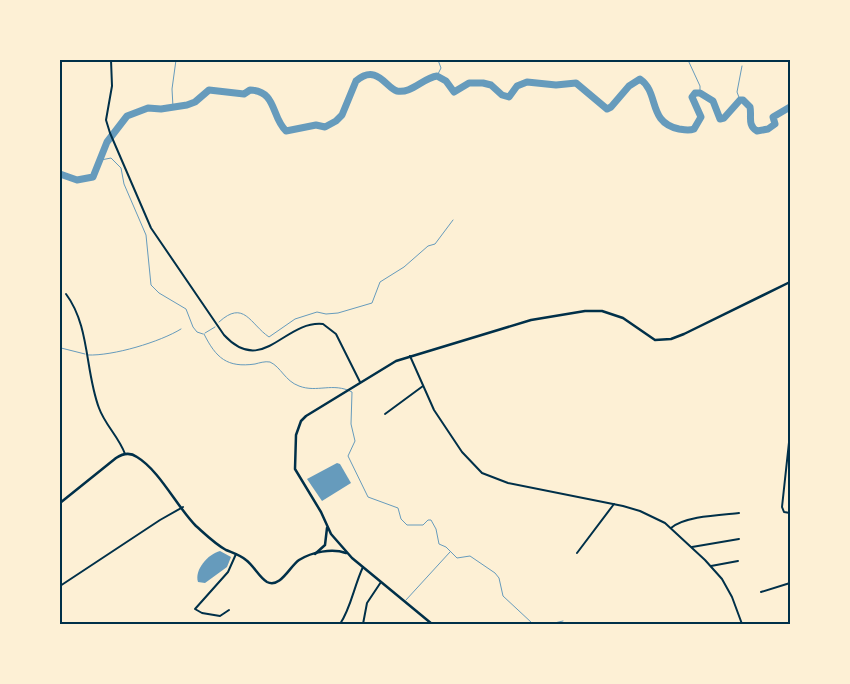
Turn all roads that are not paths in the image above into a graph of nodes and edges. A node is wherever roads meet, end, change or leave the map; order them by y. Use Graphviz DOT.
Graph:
graph roads {
  1 [pos="111,60"];
  2 [pos="790,282"];
  3 [pos="66,294"];
  4 [pos="410,356"];
  5 [pos="360,382"];
  6 [pos="423,386"];
  7 [pos="385,414"];
  8 [pos="790,433"];
  9 [pos="125,454"];
  10 [pos="60,503"];
  11 [pos="614,504"];
  12 [pos="183,508"];
  13 [pos="790,513"];
  14 [pos="738,514"];
  15 [pos="327,528"];
  16 [pos="671,528"];
  17 [pos="334,538"];
  18 [pos="327,539"];
  19 [pos="739,539"];
  20 [pos="338,544"];
  21 [pos="324,545"];
  22 [pos="692,547"];
  23 [pos="335,550"];
  24 [pos="329,551"];
  25 [pos="347,553"];
  26 [pos="577,553"];
  27 [pos="236,554"];
  28 [pos="315,554"];
  29 [pos="738,562"];
  30 [pos="711,566"];
  31 [pos="363,567"];
  32 [pos="381,582"];
  33 [pos="790,583"];
  34 [pos="60,586"];
  35 [pos="761,592"];
  36 [pos="229,610"];
  37 [pos="428,623"];
  38 [pos="340,624"];
  39 [pos="363,624"];
  40 [pos="432,624"];
  41 [pos="742,624"];
  1 -- 5 [label="street"];
  2 -- 4 [label="street"];
  3 -- 9 [label="street"];
  4 -- 5 [label="street"];
  4 -- 6 [label="street"];
  5 -- 15 [label="street"];
  6 -- 7 [label="street"];
  6 -- 11 [label="street"];
  8 -- 13 [label="street"];
  9 -- 10 [label="street"];
  9 -- 12 [label="street"];
  11 -- 16 [label="street"];
  11 -- 26 [label="street"];
  12 -- 27 [label="street"];
  12 -- 34 [label="street"];
  14 -- 16 [label="street"];
  15 -- 17 [label="street"];
  15 -- 18 [label="street"];
  16 -- 22 [label="street"];
  17 -- 18 [label="street"];
  17 -- 20 [label="street"];
  18 -- 21 [label="street"];
  19 -- 22 [label="street"];
  20 -- 23 [label="street"];
  20 -- 25 [label="street"];
  21 -- 24 [label="street"];
  21 -- 28 [label="street"];
  22 -- 30 [label="street"];
  23 -- 24 [label="street"];
  23 -- 25 [label="street"];
  24 -- 28 [label="street"];
  25 -- 31 [label="street"];
  27 -- 28 [label="street"];
  27 -- 36 [label="street"];
  29 -- 30 [label="street"];
  30 -- 41 [label="street"];
  31 -- 32 [label="street"];
  31 -- 38 [label="street"];
  32 -- 37 [label="street"];
  32 -- 39 [label="street"];
  33 -- 35 [label="street"];
  37 -- 40 [label="street"];
}
